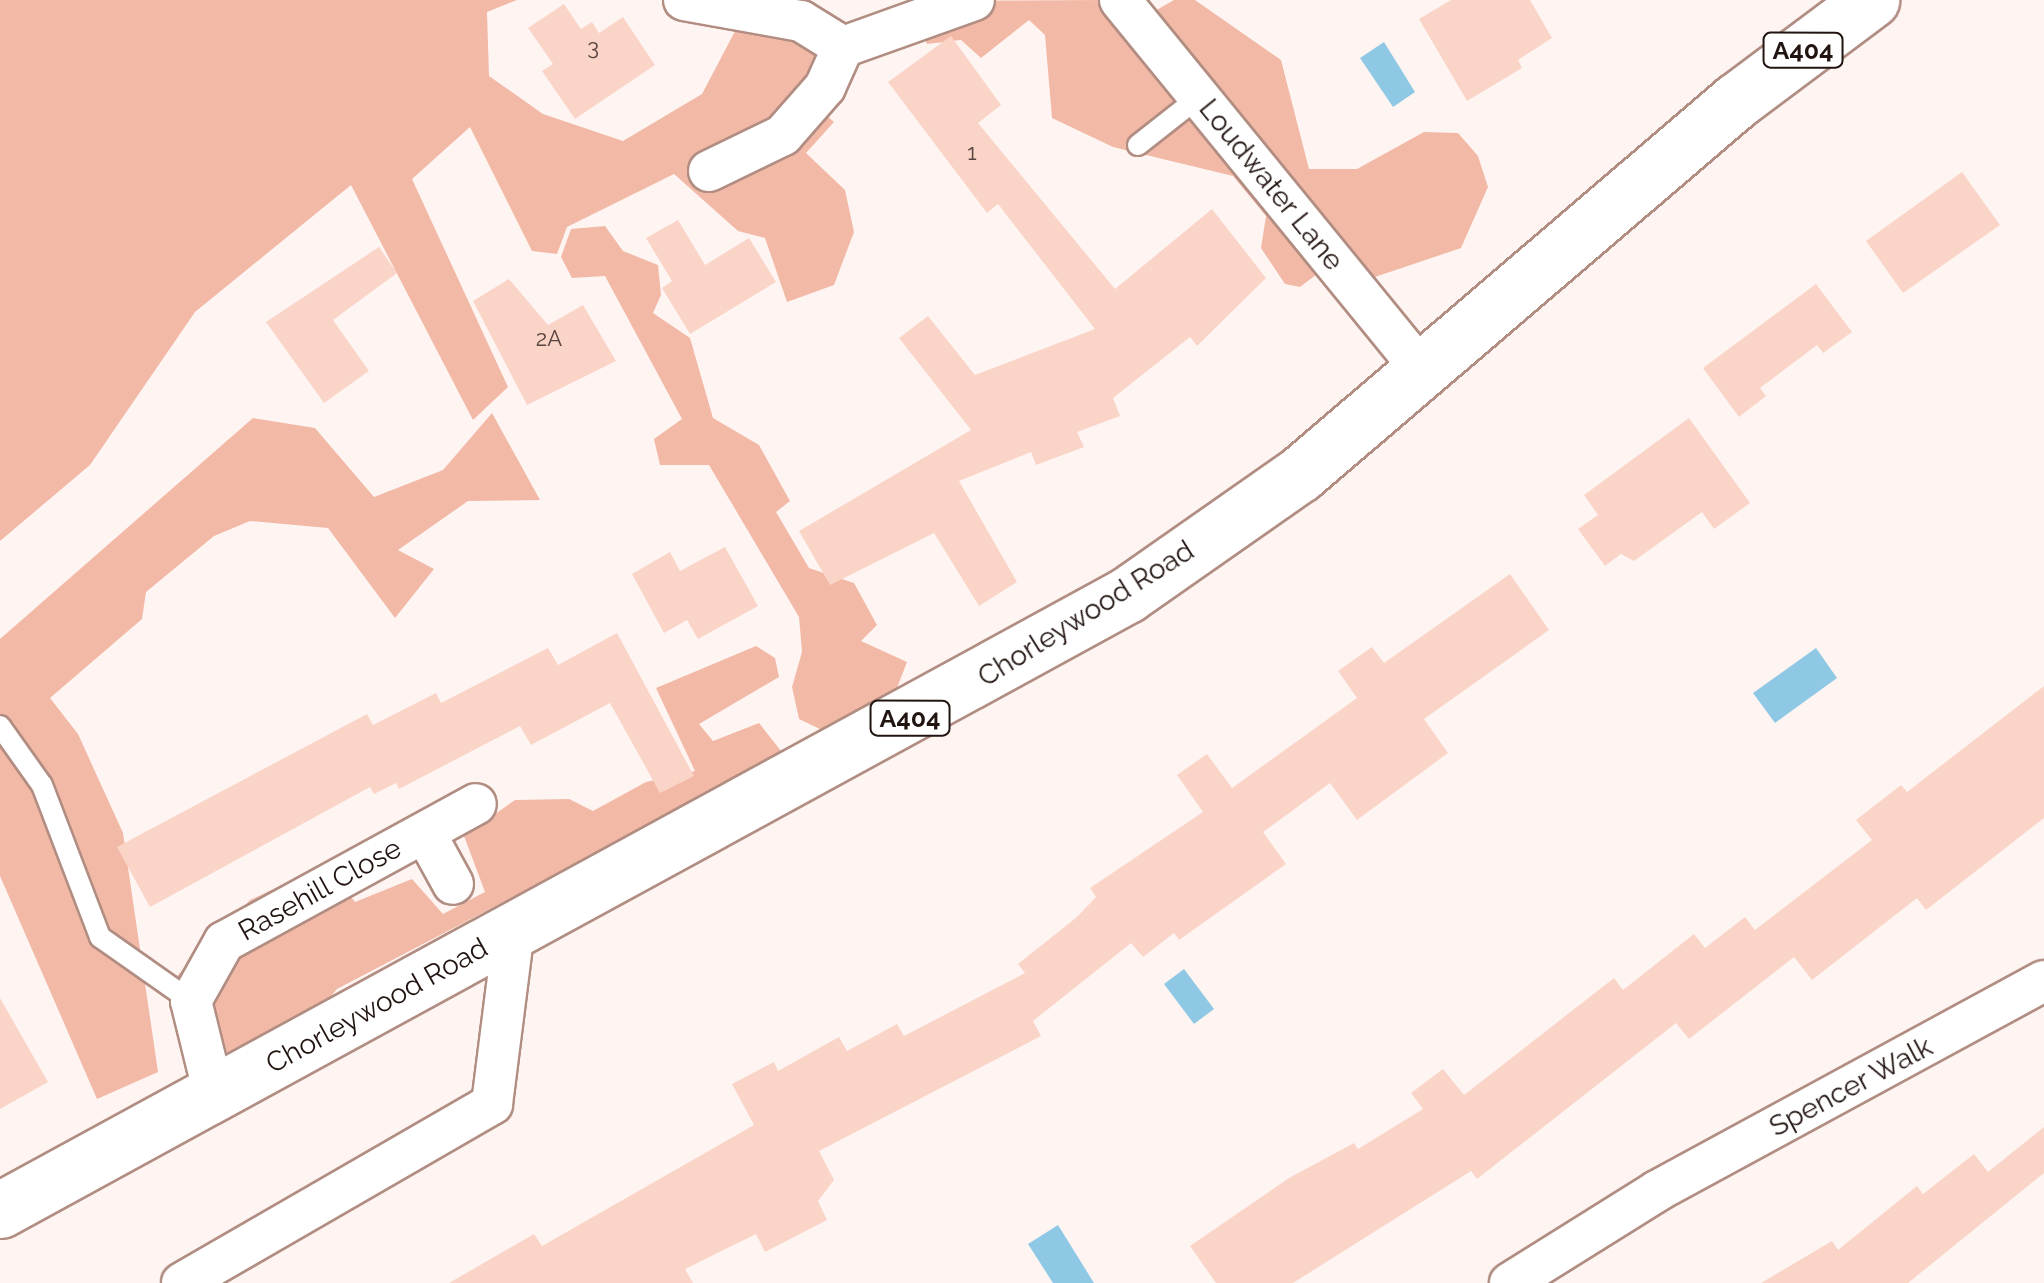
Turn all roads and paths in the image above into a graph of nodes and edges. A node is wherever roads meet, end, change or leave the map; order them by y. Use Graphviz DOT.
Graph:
graph roads {
  1 [pos="684,0"];
  2 [pos="974,0"];
  3 [pos="1120,0"];
  4 [pos="1871,0"];
  5 [pos="843,47"];
  6 [pos="1198,96"];
  7 [pos="1138,145"];
  8 [pos="709,171"];
  9 [pos="1422,370"];
  10 [pos="0,726"];
  11 [pos="476,804"];
  12 [pos="425,833"];
  13 [pos="453,884"];
  14 [pos="514,931"];
  15 [pos="2044,982"];
  16 [pos="191,1001"];
  17 [pos="214,1094"];
  18 [pos="0,1210"];
  19 [pos="182,1283"];
  20 [pos="1510,1283"];
  1 -- 5 [label="street"];
  2 -- 5 [label="street"];
  3 -- 6 [label="street, Loudwater Lane"];
  4 -- 9 [label="main road, Chorleywood Road / A404"];
  5 -- 8 [label="street"];
  6 -- 7 [label="lane"];
  6 -- 9 [label="street, Loudwater Lane"];
  9 -- 14 [label="main road, Chorleywood Road / A404"];
  10 -- 16 [label="lane"];
  11 -- 12 [label="street, Rasehill Close"];
  12 -- 13 [label="street"];
  12 -- 16 [label="street, Rasehill Close"];
  14 -- 17 [label="main road, Chorleywood Road / A404"];
  14 -- 19 [label="street"];
  15 -- 20 [label="street, Spencer Walk"];
  16 -- 17 [label="street"];
  17 -- 18 [label="main road, Chorleywood Road / A404"];
}
